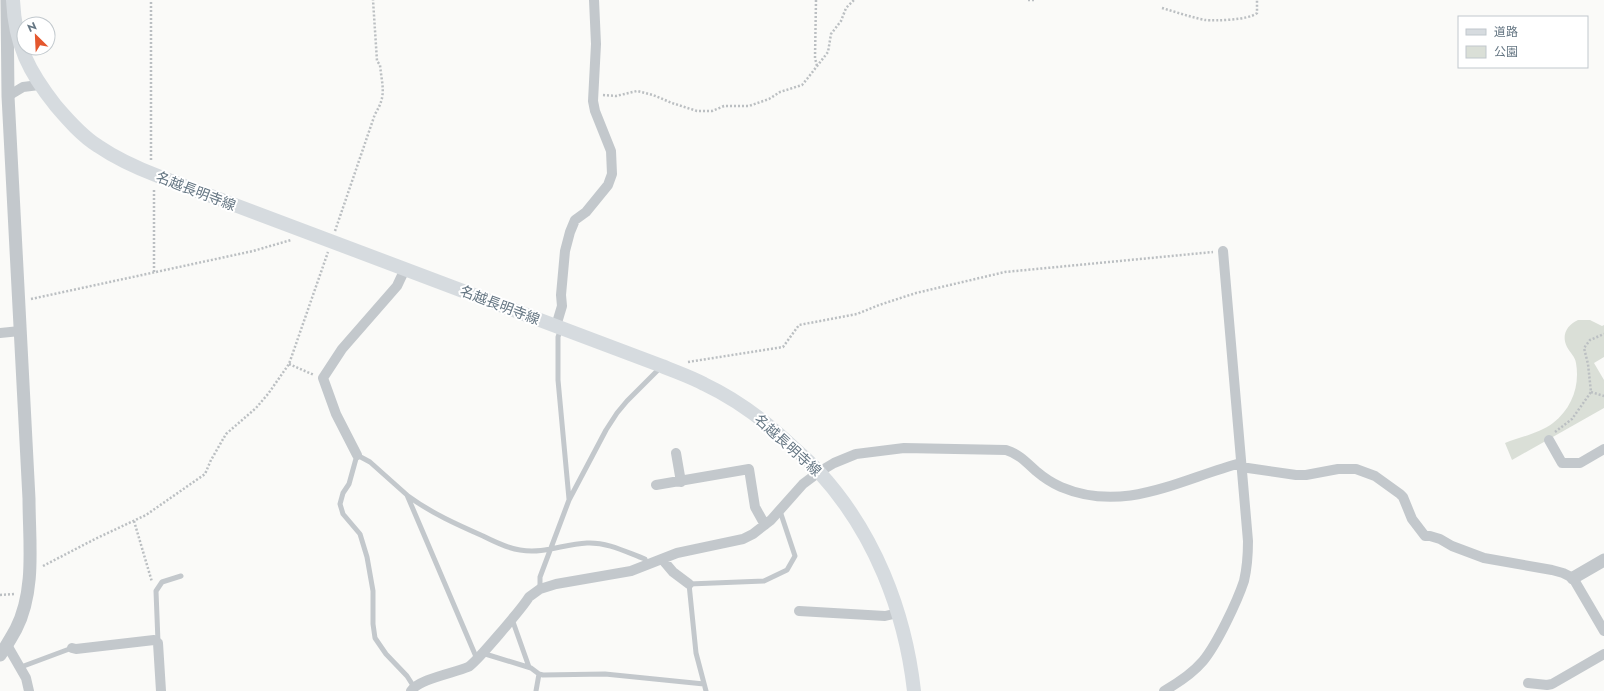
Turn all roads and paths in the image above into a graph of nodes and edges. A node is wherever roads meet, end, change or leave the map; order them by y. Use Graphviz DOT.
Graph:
graph roads {
  1 [pos="7,0"];
  2 [pos="13,0"];
  3 [pos="151,0"];
  4 [pos="373,0"];
  5 [pos="594,0"];
  6 [pos="816,0"];
  7 [pos="854,0"];
  8 [pos="1028,0"];
  9 [pos="1035,0"];
  10 [pos="1257,0"];
  11 [pos="1162,8"];
  12 [pos="817,67"];
  13 [pos="39,85"];
  14 [pos="593,93"];
  15 [pos="8,96"];
  16 [pos="154,175"];
  17 [pos="301,231"];
  18 [pos="331,242"];
  19 [pos="1223,251"];
  20 [pos="405,269"];
  21 [pos="154,272"];
  22 [pos="19,302"];
  23 [pos="558,327"];
  24 [pos="20,331"];
  25 [pos="0,333"];
  26 [pos="1604,334"];
  27 [pos="684,363"];
  28 [pos="289,364"];
  29 [pos="662,366"];
  30 [pos="323,378"];
  31 [pos="1591,392"];
  32 [pos="1604,396"];
  33 [pos="1549,440"];
  34 [pos="1604,449"];
  35 [pos="676,453"];
  36 [pos="357,455"];
  37 [pos="1241,465"];
  38 [pos="819,472"];
  39 [pos="681,482"];
  40 [pos="656,485"];
  41 [pos="407,495"];
  42 [pos="569,500"];
  43 [pos="780,511"];
  44 [pos="134,521"];
  45 [pos="765,525"];
  46 [pos="549,550"];
  47 [pos="662,559"];
  48 [pos="1604,560"];
  49 [pos="647,566"];
  50 [pos="29,572"];
  51 [pos="182,576"];
  52 [pos="1573,578"];
  53 [pos="689,584"];
  54 [pos="540,589"];
  55 [pos="156,591"];
  56 [pos="799,611"];
  57 [pos="898,613"];
  58 [pos="512,618"];
  59 [pos="1604,631"];
  60 [pos="158,643"];
  61 [pos="72,648"];
  62 [pos="3,650"];
  63 [pos="1604,654"];
  64 [pos="479,656"];
  65 [pos="21,667"];
  66 [pos="528,667"];
  67 [pos="539,674"];
  68 [pos="1528,683"];
  69 [pos="704,684"];
  70 [pos="412,689"];
  71 [pos="29,691"];
  72 [pos="161,691"];
  73 [pos="536,691"];
  74 [pos="706,691"];
  75 [pos="914,691"];
  76 [pos="1164,691"];
  1 -- 15 [label="street"];
  2 -- 13 [label="main road, 名越長明寺線"];
  3 -- 16 [label="path"];
  4 -- 18 [label="path"];
  5 -- 14 [label="street"];
  6 -- 12 [label="path"];
  7 -- 12 [label="path"];
  8 -- 9 [label="path"];
  10 -- 11 [label="path"];
  12 -- 14 [label="path"];
  13 -- 15 [label="street"];
  13 -- 16 [label="main road, 名越長明寺線"];
  14 -- 23 [label="street"];
  15 -- 22 [label="street"];
  16 -- 17 [label="main road, 名越長明寺線"];
  16 -- 21 [label="path"];
  17 -- 18 [label="main road, 名越長明寺線"];
  17 -- 21 [label="path"];
  18 -- 20 [label="main road, 名越長明寺線"];
  18 -- 28 [label="path"];
  19 -- 27 [label="path"];
  19 -- 37 [label="street"];
  20 -- 23 [label="main road, 名越長明寺線"];
  20 -- 30 [label="street"];
  21 -- 22 [label="path"];
  22 -- 24 [label="street"];
  23 -- 29 [label="main road, 名越長明寺線"];
  23 -- 42 [label="lane"];
  24 -- 25 [label="street"];
  24 -- 50 [label="street"];
  26 -- 31 [label="path"];
  28 -- 30 [label="path"];
  28 -- 44 [label="path"];
  29 -- 38 [label="main road, 名越長明寺線"];
  29 -- 42 [label="lane"];
  30 -- 36 [label="street"];
  31 -- 32 [label="path"];
  31 -- 33 [label="path"];
  33 -- 34 [label="street"];
  35 -- 39 [label="street"];
  36 -- 41 [label="lane"];
  36 -- 70 [label="lane"];
  37 -- 38 [label="street"];
  37 -- 52 [label="street"];
  37 -- 76 [label="street"];
  38 -- 43 [label="street"];
  38 -- 57 [label="main road, 名越長明寺線"];
  39 -- 40 [label="street"];
  39 -- 45 [label="street"];
  41 -- 46 [label="lane"];
  41 -- 64 [label="lane"];
  42 -- 46 [label="lane"];
  43 -- 45 [label="street"];
  43 -- 53 [label="lane"];
  44 -- 50 [label="path"];
  44 -- 55 [label="path"];
  45 -- 47 [label="street"];
  46 -- 49 [label="lane"];
  46 -- 54 [label="lane"];
  47 -- 49 [label="street"];
  47 -- 53 [label="street"];
  48 -- 52 [label="street"];
  49 -- 54 [label="street"];
  50 -- 62 [label="street"];
  51 -- 55 [label="lane"];
  52 -- 59 [label="street"];
  53 -- 69 [label="lane"];
  54 -- 58 [label="street"];
  55 -- 60 [label="lane"];
  56 -- 57 [label="street"];
  57 -- 75 [label="main road, 名越長明寺線"];
  58 -- 64 [label="street"];
  58 -- 66 [label="lane"];
  60 -- 61 [label="street"];
  60 -- 72 [label="street"];
  61 -- 65 [label="lane"];
  62 -- 65 [label="street"];
  63 -- 68 [label="street"];
  64 -- 66 [label="lane"];
  64 -- 70 [label="street"];
  65 -- 71 [label="street"];
  66 -- 67 [label="lane"];
  67 -- 69 [label="lane"];
  67 -- 73 [label="lane"];
  69 -- 74 [label="lane"];
}
